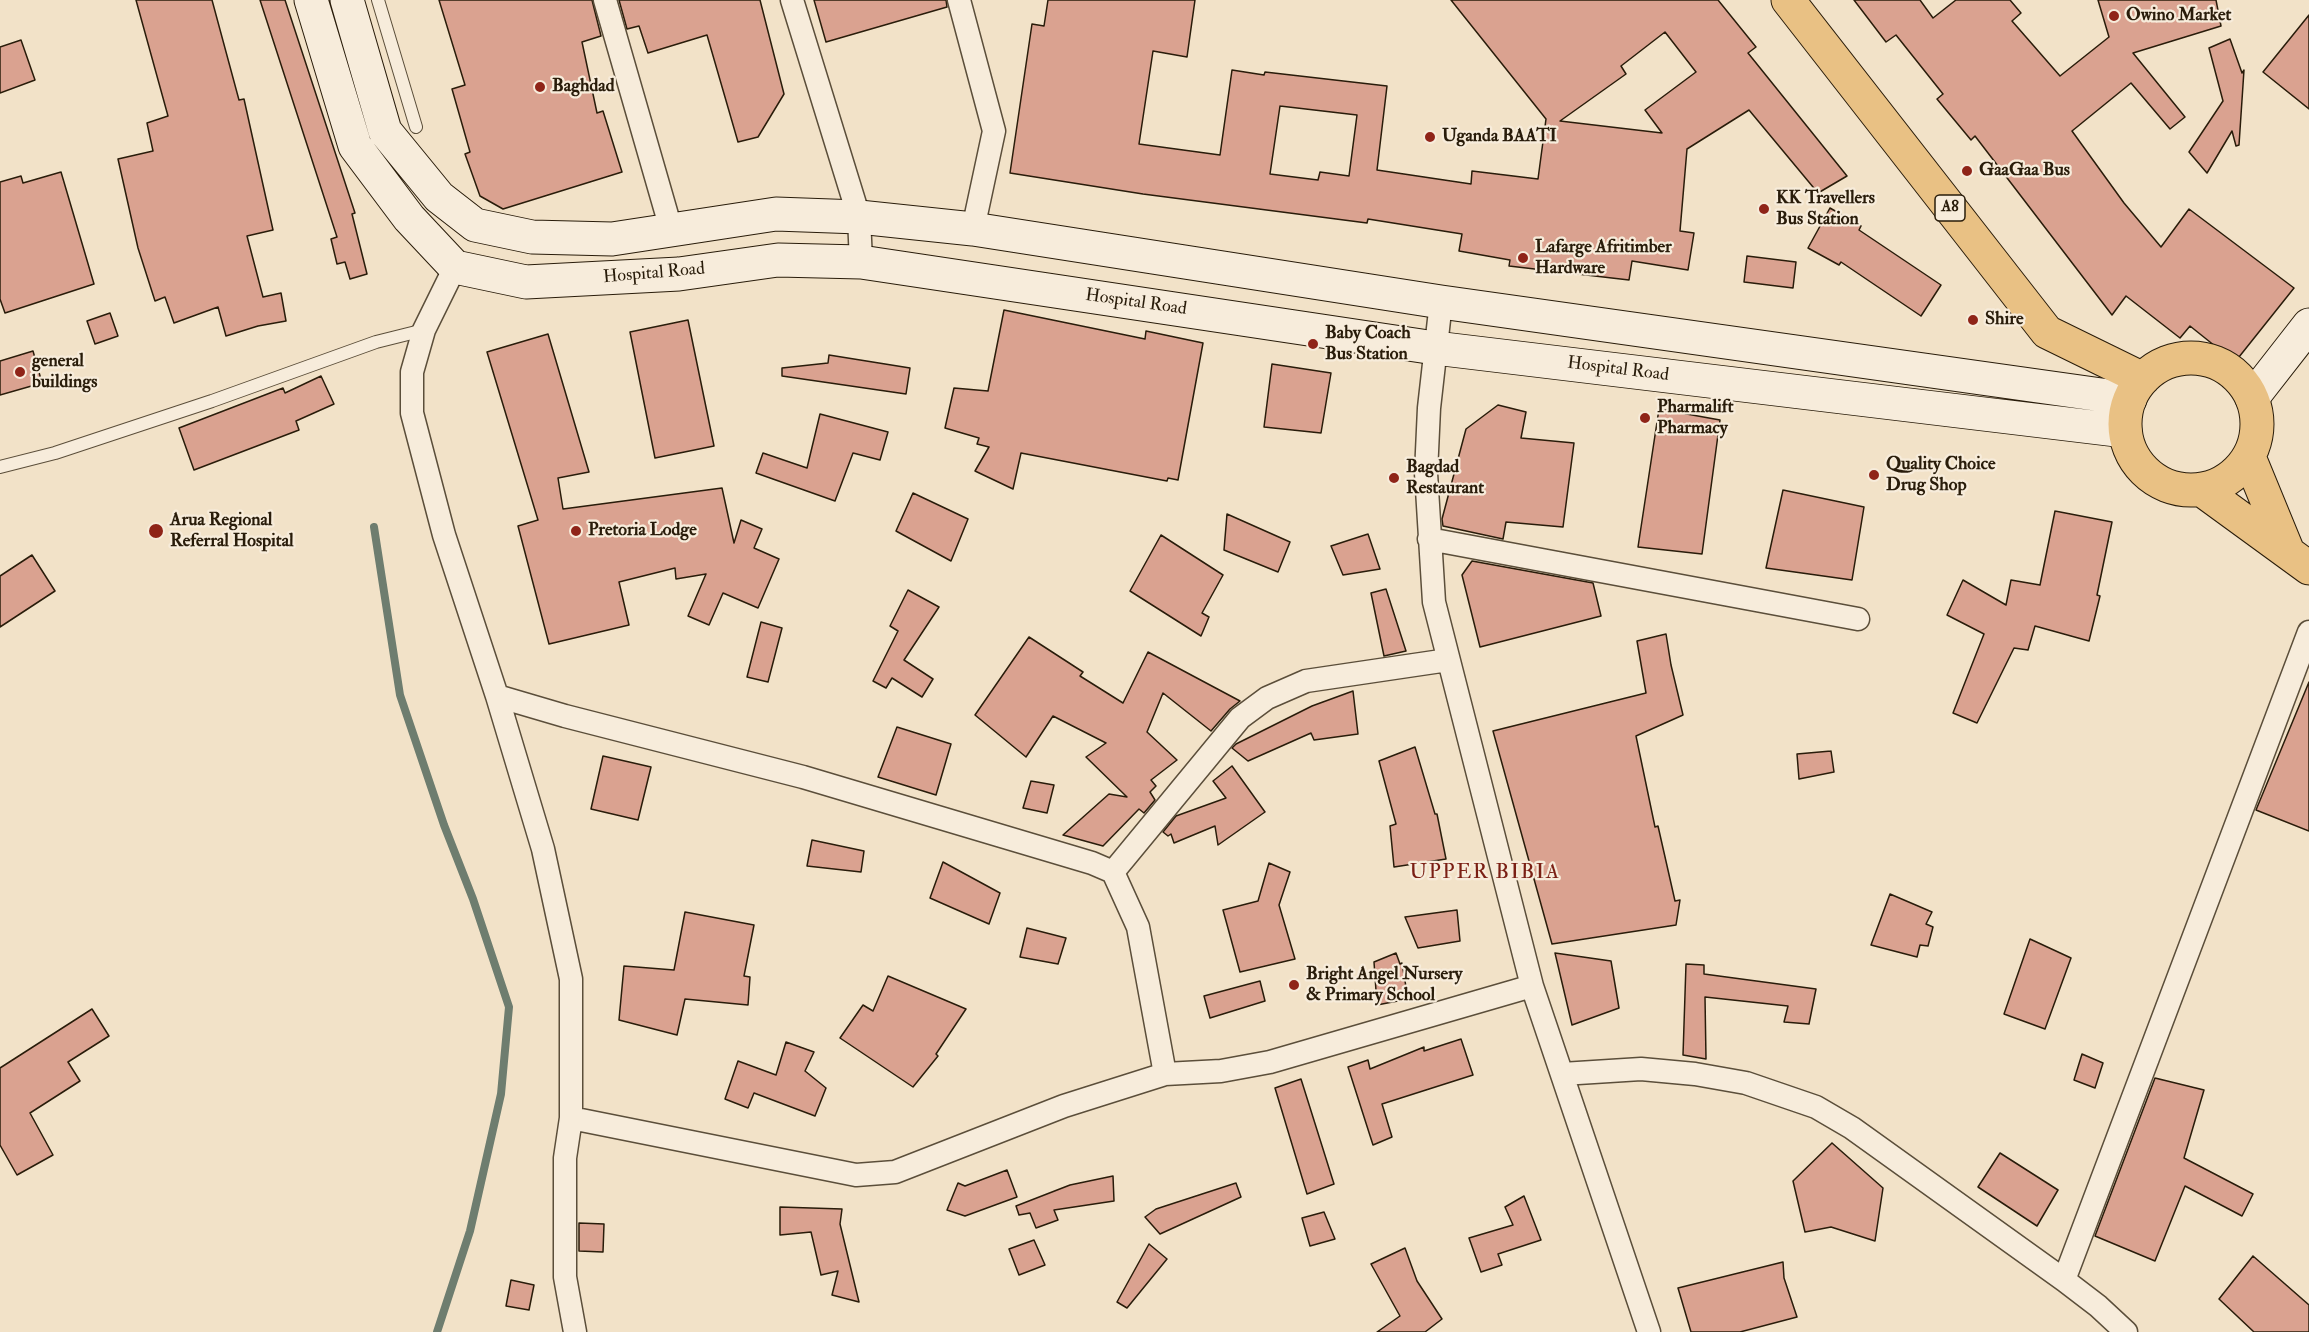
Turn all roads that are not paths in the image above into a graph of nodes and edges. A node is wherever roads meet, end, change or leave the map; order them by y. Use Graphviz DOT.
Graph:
graph roads {
  1 [pos="311,0"];
  2 [pos="348,0"];
  3 [pos="378,0"];
  4 [pos="605,0"];
  5 [pos="792,0"];
  6 [pos="959,0"];
  7 [pos="1788,0"];
  8 [pos="416,128"];
  9 [pos="860,217"];
  10 [pos="671,229"];
  11 [pos="974,229"];
  12 [pos="861,262"];
  13 [pos="455,267"];
  14 [pos="1441,302"];
  15 [pos="2309,325"];
  16 [pos="424,330"];
  17 [pos="1435,348"];
  18 [pos="2252,398"];
  19 [pos="2132,403"];
  20 [pos="2249,457"];
  21 [pos="0,467"];
  22 [pos="2202,490"];
  23 [pos="1430,539"];
  24 [pos="2299,560"];
  25 [pos="1858,619"];
  26 [pos="2309,632"];
  27 [pos="1448,660"];
  28 [pos="497,696"];
  29 [pos="1113,872"];
  30 [pos="1532,986"];
  31 [pos="1166,1074"];
  32 [pos="1562,1074"];
  33 [pos="571,1118"];
  34 [pos="2064,1280"];
  35 [pos="575,1332"];
  36 [pos="1649,1332"];
  37 [pos="2126,1332"];
  1 -- 13 [label="main road"];
  2 -- 10 [label="main road"];
  3 -- 8 [label="lane"];
  4 -- 10 [label="street"];
  5 -- 9 [label="street"];
  6 -- 11 [label="street"];
  7 -- 19 [label="main road, A8"];
  9 -- 10 [label="main road"];
  9 -- 11 [label="main road"];
  9 -- 12 [label="street"];
  11 -- 14 [label="main road"];
  12 -- 13 [label="main road, Hospital Road"];
  12 -- 17 [label="main road, Hospital Road"];
  13 -- 16 [label="street"];
  14 -- 17 [label="street"];
  14 -- 19 [label="main road"];
  15 -- 18 [label="main road"];
  16 -- 21 [label="lane"];
  16 -- 28 [label="street"];
  17 -- 19 [label="main road, Hospital Road"];
  17 -- 23 [label="street"];
  18 -- 19 [label="main road"];
  18 -- 20 [label="main road"];
  19 -- 22 [label="main road"];
  20 -- 22 [label="main road"];
  20 -- 24 [label="main road"];
  22 -- 24 [label="main road"];
  23 -- 25 [label="street"];
  23 -- 27 [label="street"];
  26 -- 34 [label="street"];
  27 -- 29 [label="street"];
  27 -- 30 [label="street"];
  28 -- 29 [label="street"];
  28 -- 33 [label="street"];
  29 -- 31 [label="street"];
  30 -- 31 [label="street"];
  30 -- 32 [label="street"];
  31 -- 33 [label="street"];
  32 -- 34 [label="street"];
  32 -- 36 [label="street"];
  33 -- 35 [label="street"];
  34 -- 37 [label="street"];
}
